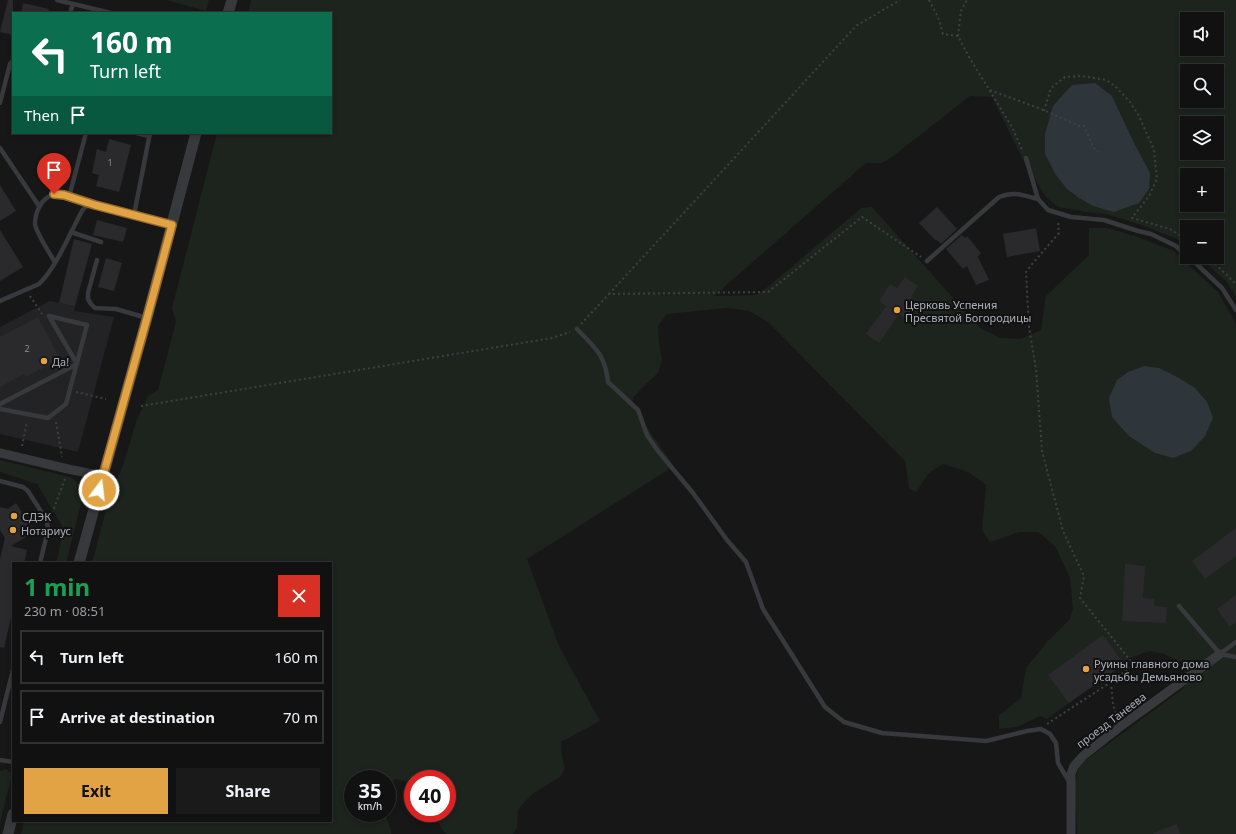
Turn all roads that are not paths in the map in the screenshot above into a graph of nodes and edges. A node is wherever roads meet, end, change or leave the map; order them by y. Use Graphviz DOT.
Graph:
graph roads {
  1 [pos="57,0"];
  2 [pos="232,0"];
  3 [pos="73,4"];
  4 [pos="70,12"];
  5 [pos="107,12"];
  6 [pos="228,12"];
  7 [pos="12,61"];
  8 [pos="0,103"];
  9 [pos="86,134"];
  10 [pos="196,134"];
  11 [pos="150,135"];
  12 [pos="0,148"];
  13 [pos="1026,158"];
  14 [pos="69,197"];
  15 [pos="1038,200"];
  16 [pos="95,205"];
  17 [pos="39,206"];
  18 [pos="134,215"];
  19 [pos="172,225"];
  20 [pos="71,232"];
  21 [pos="100,242"];
  22 [pos="1180,249"];
  23 [pos="97,260"];
  24 [pos="927,261"];
  25 [pos="56,262"];
  26 [pos="1196,264"];
  27 [pos="0,301"];
  28 [pos="1236,310"];
  29 [pos="147,318"];
  30 [pos="577,329"];
  31 [pos="77,364"];
  32 [pos="0,404"];
  33 [pos="0,409"];
  34 [pos="0,453"];
  35 [pos="103,476"];
  36 [pos="0,481"];
  37 [pos="40,562"];
  38 [pos="79,562"];
  39 [pos="1179,606"];
  40 [pos="1236,642"];
  41 [pos="1220,654"];
  42 [pos="1236,657"];
  43 [pos="12,674"];
  44 [pos="0,722"];
  45 [pos="0,760"];
  46 [pos="12,762"];
  47 [pos="1071,784"];
  48 [pos="12,818"];
  49 [pos="8,834"];
  50 [pos="1071,834"];
  1 -- 3 [label="lane"];
  2 -- 6 [label="street"];
  3 -- 4 [label="lane"];
  3 -- 5 [label="lane"];
  7 -- 8 [label="lane"];
  9 -- 14 [label="lane"];
  10 -- 19 [label="street"];
  11 -- 18 [label="lane"];
  12 -- 17 [label="lane"];
  13 -- 15 [label="lane"];
  14 -- 16 [label="lane"];
  14 -- 17 [label="lane"];
  15 -- 22 [label="lane"];
  15 -- 24 [label="lane"];
  16 -- 18 [label="lane"];
  16 -- 20 [label="lane"];
  17 -- 25 [label="lane"];
  18 -- 19 [label="lane"];
  19 -- 29 [label="street"];
  20 -- 21 [label="lane"];
  20 -- 25 [label="lane"];
  23 -- 29 [label="lane"];
  25 -- 27 [label="lane"];
  26 -- 28 [label="lane"];
  29 -- 35 [label="street"];
  30 -- 47 [label="lane"];
  31 -- 31 [label="lane"];
  31 -- 32 [label="lane"];
  31 -- 33 [label="lane"];
  34 -- 35 [label="street"];
  35 -- 38 [label="street"];
  36 -- 37 [label="lane"];
  39 -- 41 [label="lane"];
  40 -- 41 [label="lane"];
  41 -- 42 [label="lane"];
  41 -- 47 [label="street, проезд Танеева"];
  43 -- 44 [label="lane"];
  45 -- 46 [label="lane"];
  47 -- 50 [label="street, проезд Танеева"];
  48 -- 49 [label="street"];
}
